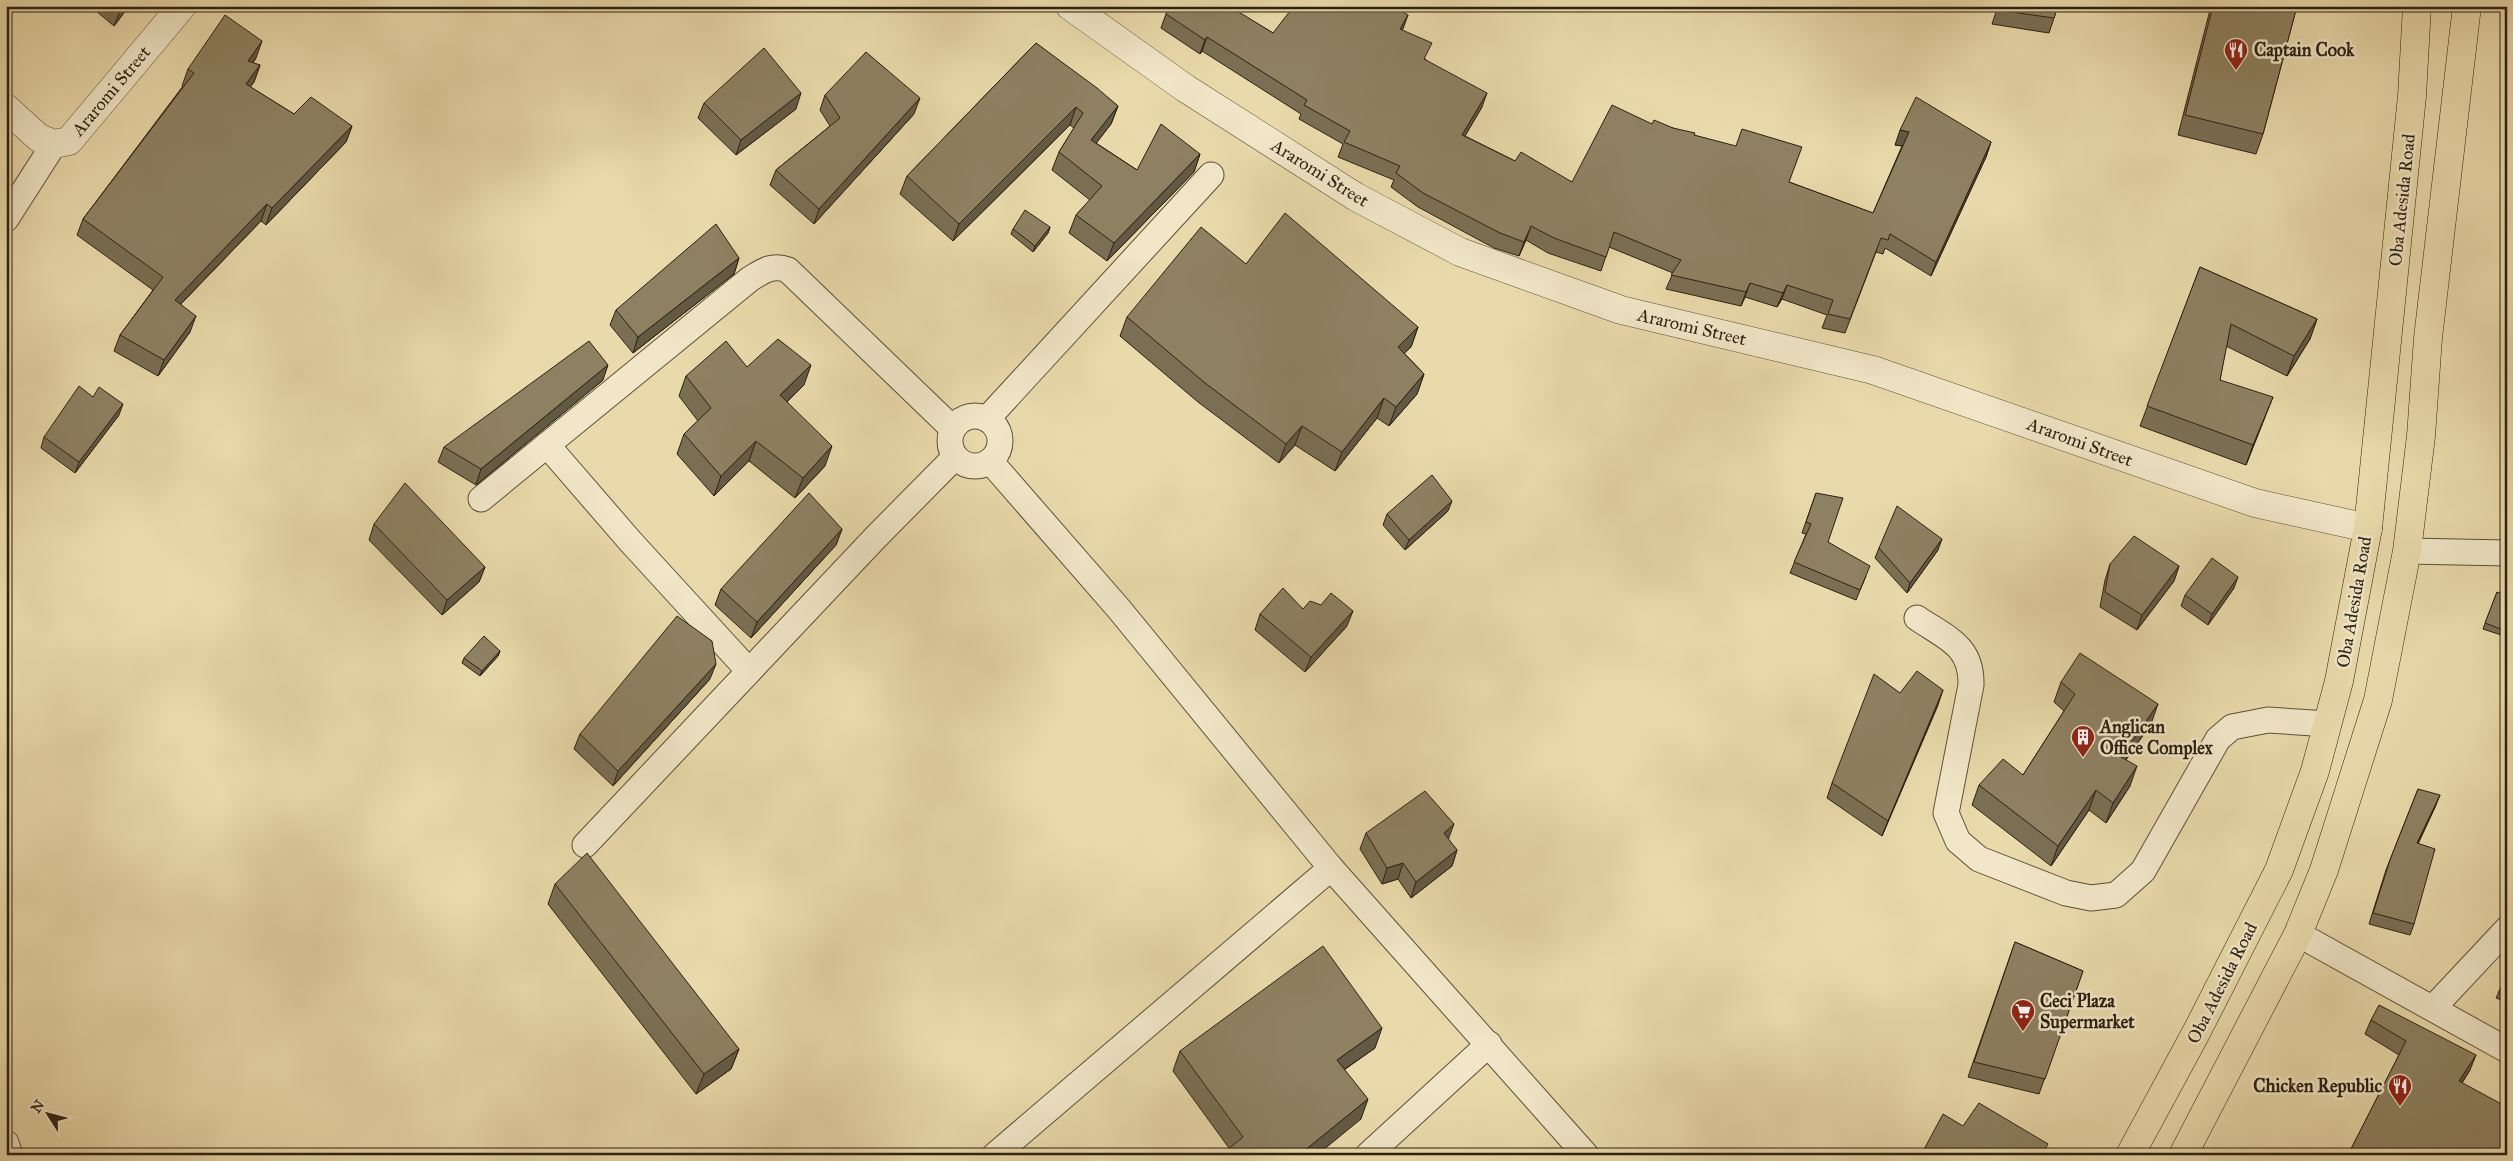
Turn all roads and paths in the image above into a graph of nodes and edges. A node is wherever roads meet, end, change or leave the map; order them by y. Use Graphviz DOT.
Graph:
graph roads {
  1 [pos="182,6"];
  2 [pos="1070,6"];
  3 [pos="2417,6"];
  4 [pos="2467,6"];
  5 [pos="6,108"];
  6 [pos="54,144"];
  7 [pos="1211,175"];
  8 [pos="6,219"];
  9 [pos="987,419"];
  10 [pos="953,429"];
  11 [pos="547,445"];
  12 [pos="955,457"];
  13 [pos="990,461"];
  14 [pos="481,500"];
  15 [pos="2368,528"];
  16 [pos="2406,551"];
  17 [pos="2507,553"];
  18 [pos="1917,618"];
  19 [pos="749,671"];
  20 [pos="2328,724"];
  21 [pos="585,845"];
  22 [pos="1331,868"];
  23 [pos="2507,929"];
  24 [pos="2298,934"];
  25 [pos="2433,1008"];
  26 [pos="1489,1044"];
  27 [pos="2507,1050"];
  28 [pos="6,1143"];
  29 [pos="10,1155"];
  30 [pos="995,1155"];
  31 [pos="1368,1155"];
  32 [pos="1586,1155"];
  33 [pos="2130,1155"];
  34 [pos="2183,1155"];
  1 -- 6 [label="street, Araromi Street"];
  2 -- 15 [label="street, Araromi Street"];
  3 -- 15 [label="main road, Oba Adesida Road"];
  4 -- 16 [label="main road"];
  5 -- 6 [label="street, Araromi Street"];
  6 -- 8 [label="street"];
  7 -- 9 [label="street"];
  9 -- 10 [label="street"];
  9 -- 13 [label="street"];
  10 -- 11 [label="street"];
  10 -- 12 [label="street"];
  11 -- 14 [label="street"];
  11 -- 19 [label="street"];
  12 -- 13 [label="street"];
  12 -- 19 [label="street"];
  13 -- 22 [label="street"];
  15 -- 20 [label="main road, Oba Adesida Road"];
  16 -- 17 [label="street"];
  16 -- 24 [label="main road"];
  18 -- 20 [label="street"];
  19 -- 21 [label="street"];
  20 -- 33 [label="main road, Oba Adesida Road"];
  22 -- 26 [label="street"];
  22 -- 30 [label="street"];
  23 -- 25 [label="street"];
  24 -- 25 [label="street"];
  24 -- 34 [label="main road"];
  25 -- 27 [label="street"];
  26 -- 31 [label="street"];
  26 -- 32 [label="street"];
  28 -- 29 [label="street"];
}
